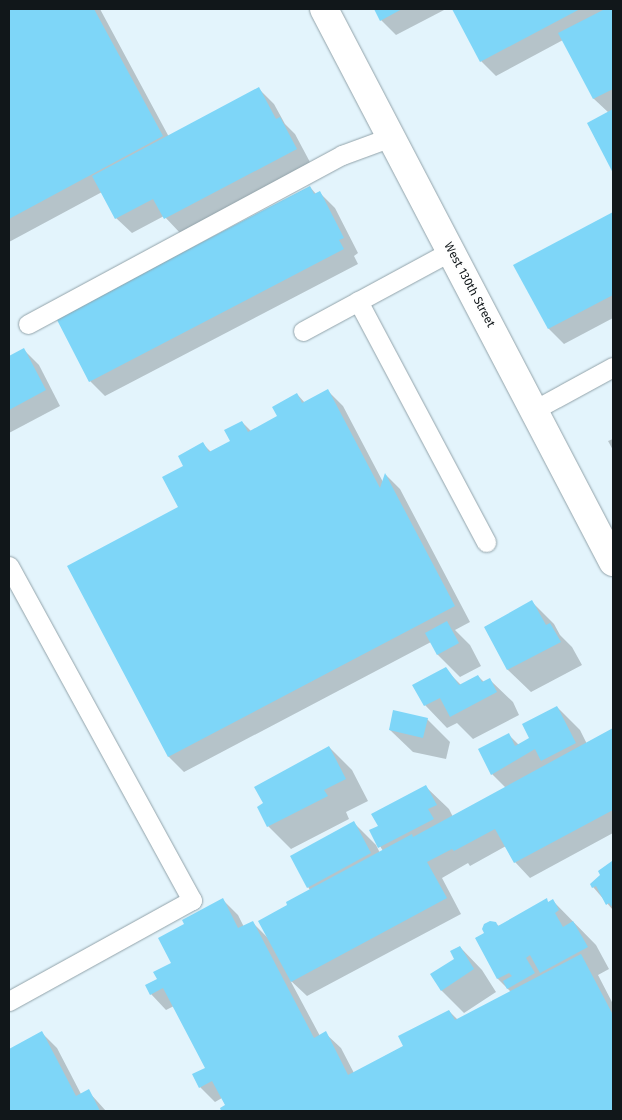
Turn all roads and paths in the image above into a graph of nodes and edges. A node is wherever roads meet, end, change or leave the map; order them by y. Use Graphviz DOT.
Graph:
graph roads {
  1 [pos="324,9"];
  2 [pos="391,137"];
  3 [pos="450,251"];
  4 [pos="358,301"];
  5 [pos="28,324"];
  6 [pos="302,331"];
  7 [pos="613,367"];
  8 [pos="534,410"];
  9 [pos="486,542"];
  10 [pos="613,562"];
  11 [pos="9,566"];
  12 [pos="9,1001"];
  1 -- 2 [label="street, West 130th Street"];
  2 -- 3 [label="street, West 130th Street"];
  2 -- 5 [label="lane"];
  3 -- 4 [label="lane"];
  3 -- 8 [label="street, West 130th Street"];
  4 -- 6 [label="lane"];
  4 -- 9 [label="lane"];
  7 -- 8 [label="lane"];
  8 -- 10 [label="street, West 130th Street"];
  11 -- 12 [label="lane"];
}
